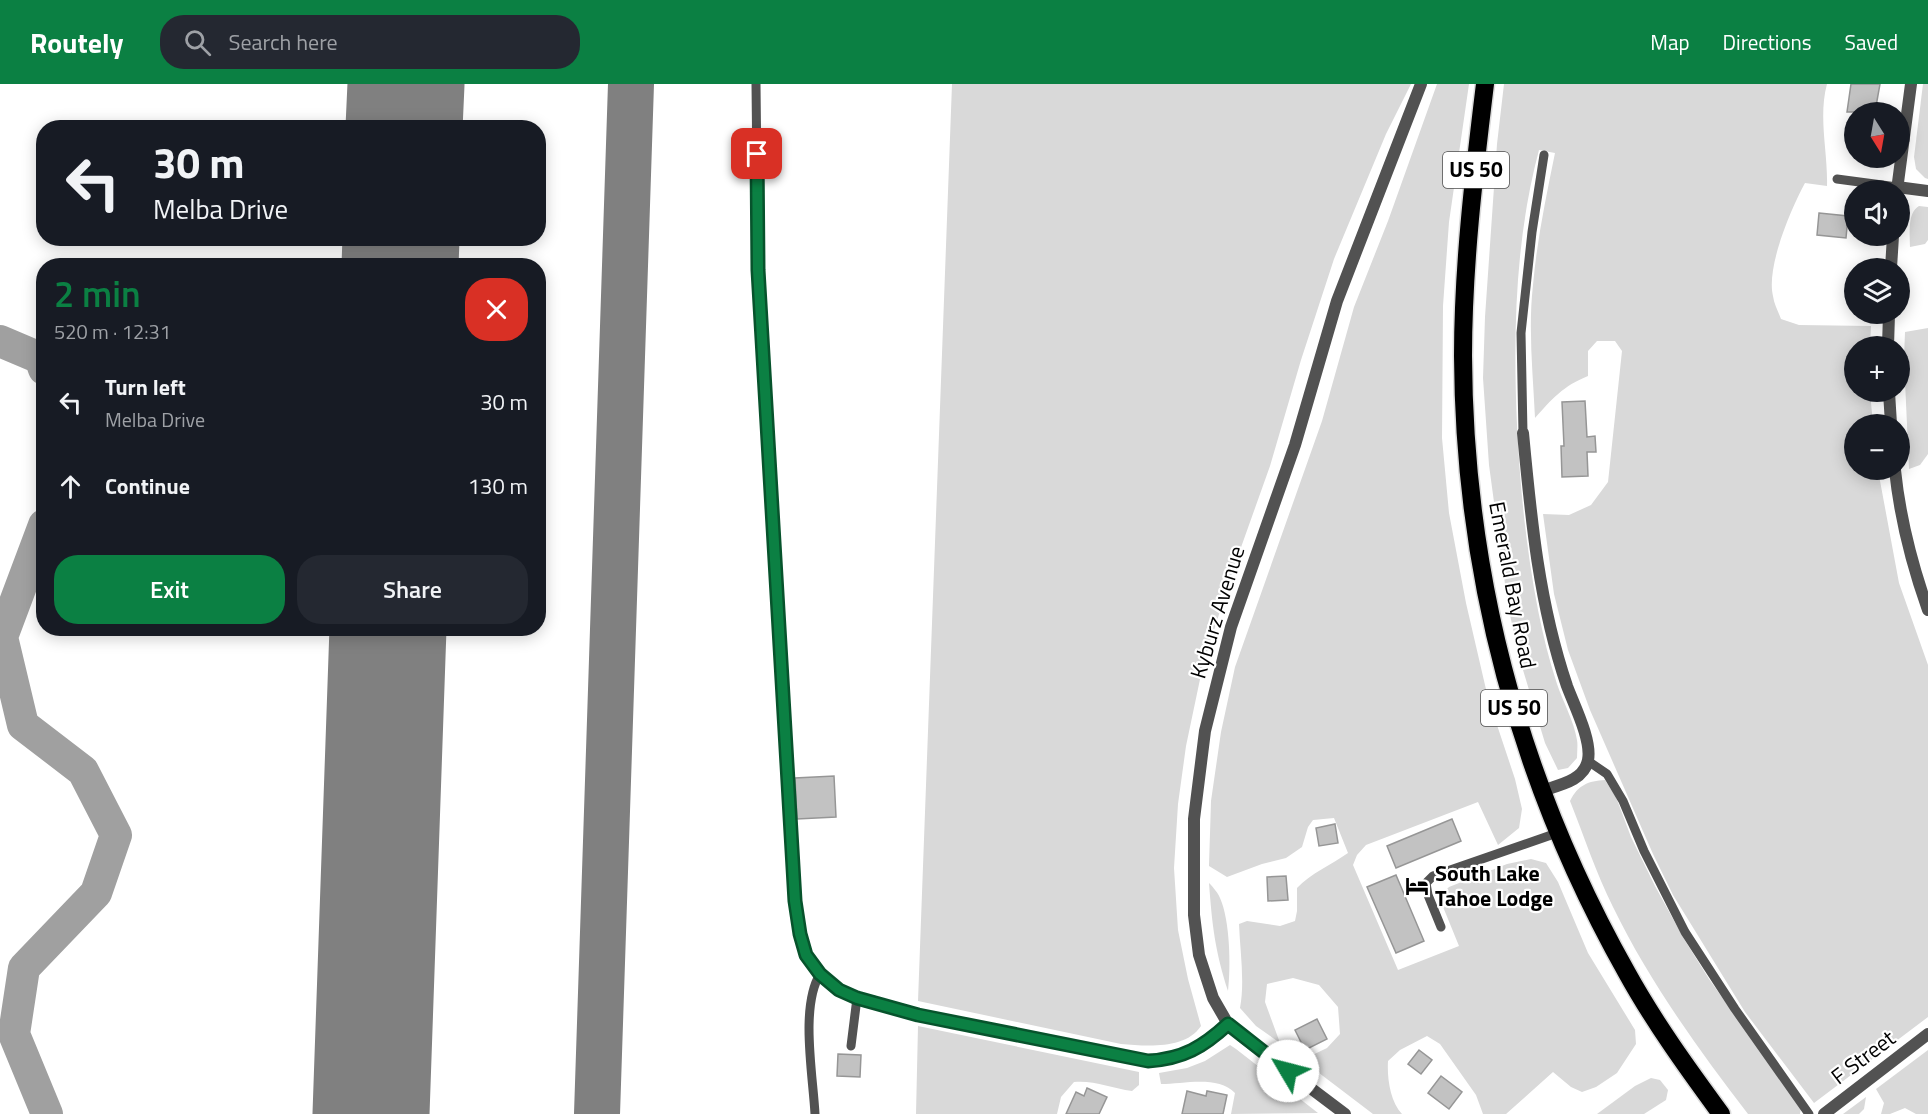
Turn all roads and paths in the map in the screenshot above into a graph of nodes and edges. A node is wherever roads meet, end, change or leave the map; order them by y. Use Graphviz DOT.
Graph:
graph roads {
  1 [pos="756,84"];
  2 [pos="1421,84"];
  3 [pos="1485,84"];
  4 [pos="1911,84"];
  5 [pos="1544,155"];
  6 [pos="1837,179"];
  7 [pos="1844,180"];
  8 [pos="1898,180"];
  9 [pos="1910,190"];
  10 [pos="1928,191"];
  11 [pos="1524,434"];
  12 [pos="1897,480"];
  13 [pos="1928,610"];
  14 [pos="1588,761"];
  15 [pos="1541,791"];
  16 [pos="1557,833"];
  17 [pos="1441,927"];
  18 [pos="820,974"];
  19 [pos="857,998"];
  20 [pos="1228,1024"];
  21 [pos="1928,1034"];
  22 [pos="851,1046"];
  23 [pos="1148,1061"];
  24 [pos="815,1114"];
  25 [pos="1345,1114"];
  26 [pos="1721,1114"];
  27 [pos="1809,1114"];
  28 [pos="1824,1114"];
  1 -- 18 [label="lane"];
  2 -- 20 [label="street, Kyburz Avenue"];
  3 -- 15 [label="highway, Emerald Bay Road / US 50"];
  4 -- 8 [label="street"];
  5 -- 11 [label="lane"];
  6 -- 7 [label="lane"];
  9 -- 10 [label="street"];
  11 -- 14 [label="street"];
  12 -- 13 [label="street"];
  14 -- 15 [label="street"];
  14 -- 27 [label="lane"];
  15 -- 16 [label="highway, Emerald Bay Road / US 50"];
  16 -- 17 [label="lane"];
  16 -- 26 [label="highway, Emerald Bay Road / US 50"];
  18 -- 19 [label="lane"];
  18 -- 24 [label="lane"];
  19 -- 22 [label="lane"];
  19 -- 23 [label="lane"];
  20 -- 23 [label="street"];
  20 -- 25 [label="street, Kyburz Avenue"];
  21 -- 28 [label="street, F Street"];
}
